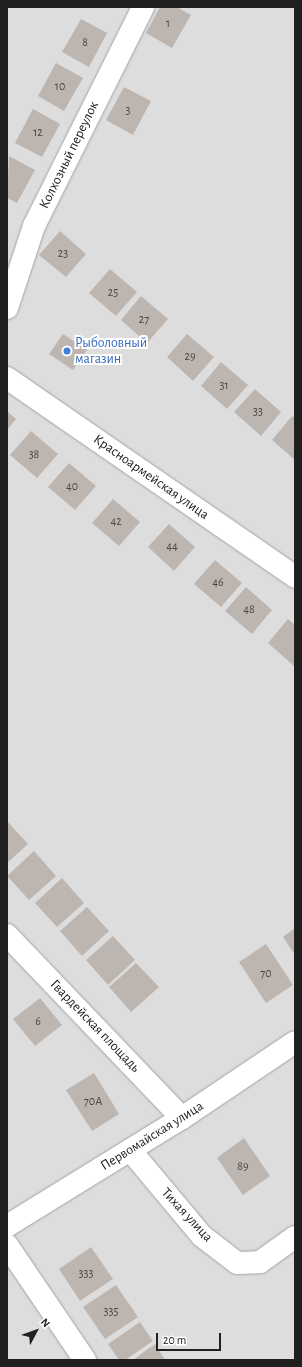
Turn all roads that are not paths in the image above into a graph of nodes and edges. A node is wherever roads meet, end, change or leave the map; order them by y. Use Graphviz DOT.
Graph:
graph roads {
  1 [pos="143,7"];
  2 [pos="7,308"];
  3 [pos="7,378"];
  4 [pos="295,577"];
  5 [pos="7,935"];
  6 [pos="295,1042"];
  7 [pos="182,1118"];
  8 [pos="130,1150"];
  9 [pos="7,1226"];
  10 [pos="295,1237"];
  11 [pos="7,1245"];
  12 [pos="85,1360"];
  1 -- 2 [label="street, Колхозный переулок"];
  3 -- 4 [label="street, Красноармейская улица"];
  5 -- 7 [label="street, Гвардейская площадь"];
  6 -- 7 [label="street, Первомайская улица"];
  7 -- 8 [label="street, Первомайская улица"];
  8 -- 9 [label="street, Первомайская улица"];
  8 -- 10 [label="street, Тихая улица"];
  11 -- 12 [label="street"];
}
